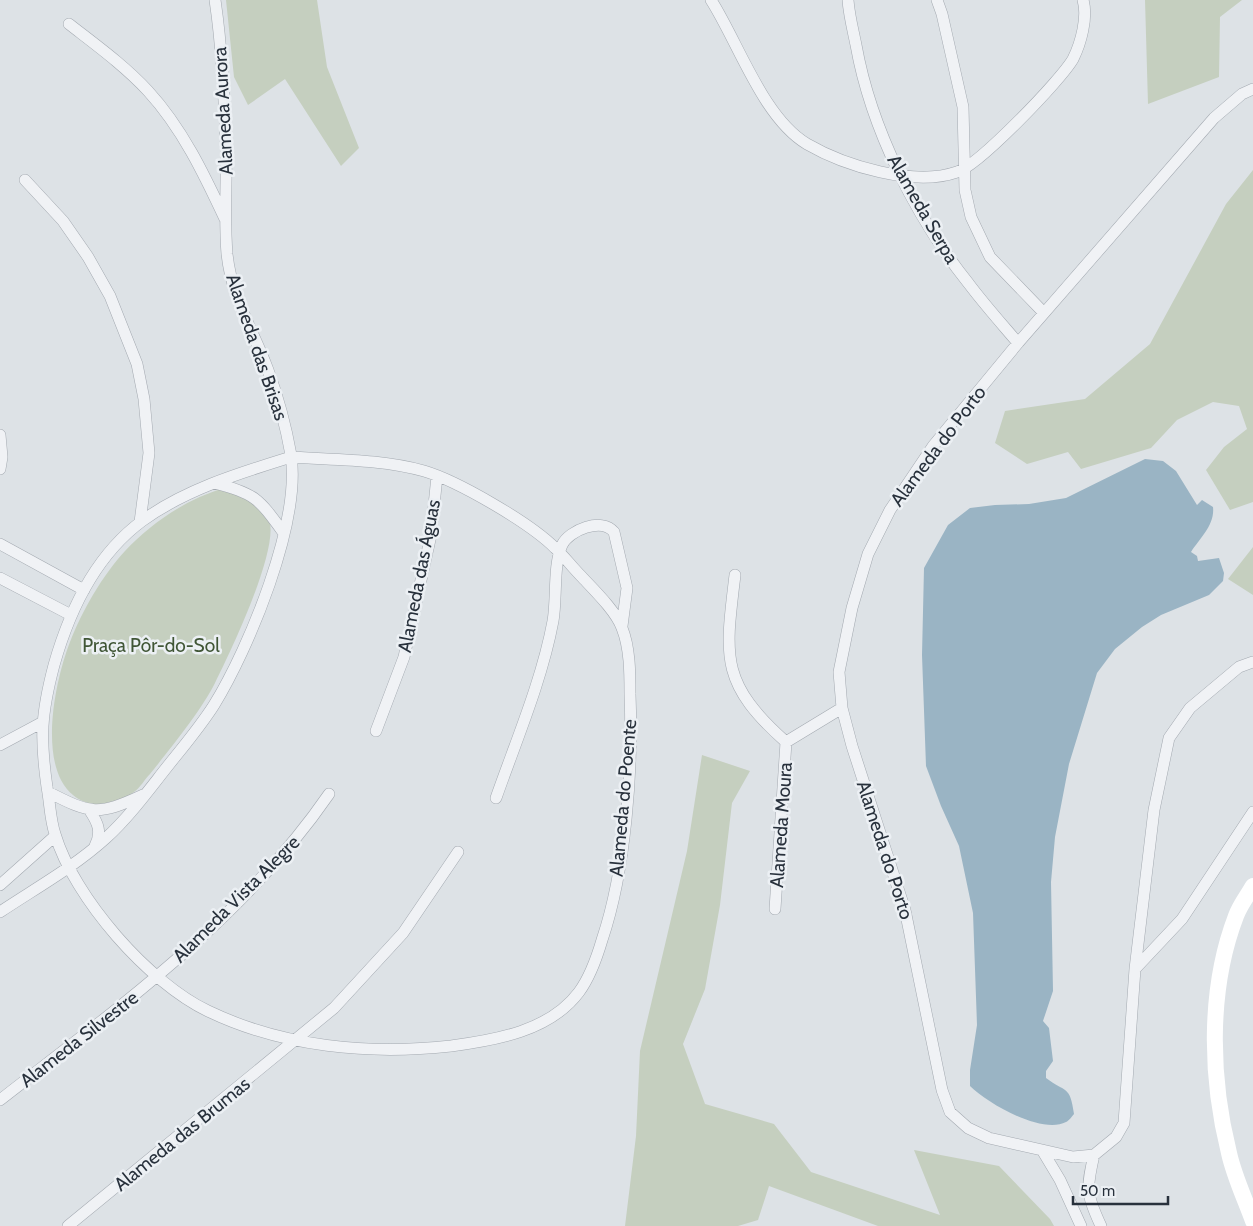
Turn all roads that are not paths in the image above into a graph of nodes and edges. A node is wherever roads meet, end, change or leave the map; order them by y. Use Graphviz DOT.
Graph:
graph roads {
  1 [pos="215,0"];
  2 [pos="711,0"];
  3 [pos="848,0"];
  4 [pos="937,0"];
  5 [pos="1083,0"];
  6 [pos="69,24"];
  7 [pos="1253,89"];
  8 [pos="966,167"];
  9 [pos="900,174"];
  10 [pos="25,180"];
  11 [pos="226,223"];
  12 [pos="1044,312"];
  13 [pos="1018,343"];
  14 [pos="0,435"];
  15 [pos="291,457"];
  16 [pos="0,469"];
  17 [pos="437,476"];
  18 [pos="214,483"];
  19 [pos="140,522"];
  20 [pos="284,532"];
  21 [pos="0,544"];
  22 [pos="560,554"];
  23 [pos="735,575"];
  24 [pos="0,578"];
  25 [pos="84,590"];
  26 [pos="71,615"];
  27 [pos="622,626"];
  28 [pos="1253,662"];
  29 [pos="842,708"];
  30 [pos="41,723"];
  31 [pos="376,731"];
  32 [pos="786,742"];
  33 [pos="0,745"];
  34 [pos="48,792"];
  35 [pos="147,793"];
  36 [pos="329,794"];
  37 [pos="496,798"];
  38 [pos="90,811"];
  39 [pos="1253,812"];
  40 [pos="55,836"];
  41 [pos="96,846"];
  42 [pos="458,852"];
  43 [pos="69,867"];
  44 [pos="0,885"];
  45 [pos="1253,886"];
  46 [pos="775,909"];
  47 [pos="0,912"];
  48 [pos="1135,969"];
  49 [pos="158,977"];
  50 [pos="296,1041"];
  51 [pos="0,1100"];
  52 [pos="1042,1150"];
  53 [pos="1094,1155"];
  54 [pos="1253,1221"];
  55 [pos="68,1226"];
  56 [pos="1081,1226"];
  57 [pos="1101,1226"];
  1 -- 11 [label="street, Alameda Aurora"];
  2 -- 9 [label="street"];
  3 -- 9 [label="street, Alameda Serpa"];
  4 -- 8 [label="street"];
  5 -- 8 [label="street"];
  6 -- 11 [label="street, Alameda das Brisas"];
  7 -- 12 [label="street, Alameda do Porto"];
  8 -- 9 [label="street"];
  8 -- 12 [label="street"];
  9 -- 13 [label="street, Alameda Serpa"];
  10 -- 19 [label="street"];
  11 -- 15 [label="street, Alameda das Brisas"];
  12 -- 13 [label="street, Alameda do Porto"];
  13 -- 29 [label="street, Alameda do Porto"];
  14 -- 16 [label="street"];
  15 -- 17 [label="street, Alameda do Poente"];
  15 -- 18 [label="street, Alameda do Poente"];
  15 -- 20 [label="street"];
  17 -- 22 [label="street, Alameda do Poente"];
  17 -- 31 [label="street, Alameda das Águas"];
  18 -- 19 [label="street, Alameda do Poente"];
  18 -- 20 [label="street"];
  19 -- 25 [label="street, Alameda do Poente"];
  20 -- 35 [label="street"];
  21 -- 25 [label="street"];
  22 -- 27 [label="street, Alameda do Poente"];
  22 -- 27 [label="street"];
  22 -- 37 [label="street"];
  23 -- 32 [label="street"];
  24 -- 26 [label="street"];
  25 -- 26 [label="street, Alameda do Poente"];
  26 -- 30 [label="street, Alameda do Poente"];
  27 -- 50 [label="street, Alameda do Poente"];
  28 -- 48 [label="street"];
  29 -- 32 [label="street"];
  29 -- 52 [label="street, Alameda do Porto"];
  30 -- 33 [label="street"];
  30 -- 34 [label="street, Alameda do Poente"];
  32 -- 46 [label="street, Alameda Moura"];
  34 -- 38 [label="street"];
  34 -- 40 [label="street, Alameda do Poente"];
  35 -- 38 [label="street"];
  35 -- 41 [label="street"];
  36 -- 49 [label="street, Alameda Vista Alegre"];
  38 -- 41 [label="street"];
  39 -- 48 [label="street"];
  40 -- 43 [label="street, Alameda do Poente"];
  40 -- 44 [label="street"];
  41 -- 43 [label="street"];
  42 -- 50 [label="street, Alameda das Brumas"];
  43 -- 47 [label="street"];
  43 -- 49 [label="street, Alameda do Poente"];
  45 -- 54 [label="street"];
  48 -- 53 [label="street"];
  49 -- 50 [label="street, Alameda do Poente"];
  49 -- 51 [label="street, Alameda Silvestre"];
  50 -- 55 [label="street, Alameda das Brumas"];
  52 -- 53 [label="street, Alameda do Porto"];
  52 -- 56 [label="street"];
  53 -- 57 [label="street"];
}
